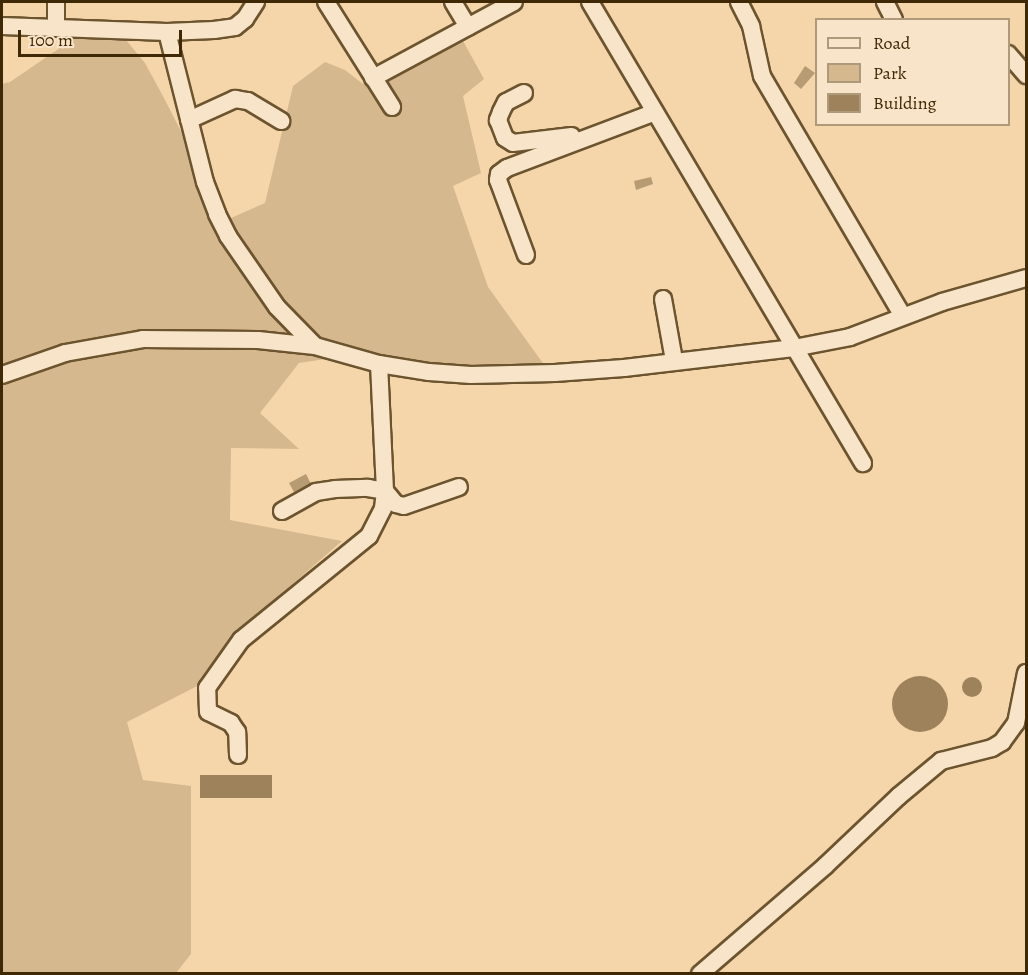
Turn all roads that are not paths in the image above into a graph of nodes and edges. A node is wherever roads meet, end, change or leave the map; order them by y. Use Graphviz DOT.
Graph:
graph roads {
  1 [pos="56,2"];
  2 [pos="256,2"];
  3 [pos="326,2"];
  4 [pos="453,2"];
  5 [pos="514,2"];
  6 [pos="590,2"];
  7 [pos="739,2"];
  8 [pos="885,2"];
  9 [pos="893,18"];
  10 [pos="2,26"];
  11 [pos="468,27"];
  12 [pos="56,28"];
  13 [pos="167,32"];
  14 [pos="1010,56"];
  15 [pos="1026,75"];
  16 [pos="373,78"];
  17 [pos="524,93"];
  18 [pos="392,107"];
  19 [pos="652,107"];
  20 [pos="189,120"];
  21 [pos="281,121"];
  22 [pos="526,255"];
  23 [pos="1026,278"];
  24 [pos="663,299"];
  25 [pos="903,316"];
  26 [pos="315,346"];
  27 [pos="794,348"];
  28 [pos="674,360"];
  29 [pos="379,364"];
  30 [pos="2,375"];
  31 [pos="863,463"];
  32 [pos="459,487"];
  33 [pos="385,491"];
  34 [pos="282,512"];
  35 [pos="1026,673"];
  36 [pos="1025,695"];
  37 [pos="238,755"];
  38 [pos="700,974"];
  1 -- 12 [label="street"];
  2 -- 13 [label="street"];
  3 -- 16 [label="street"];
  4 -- 11 [label="street"];
  5 -- 11 [label="street"];
  6 -- 19 [label="street"];
  7 -- 25 [label="street"];
  8 -- 9 [label="street"];
  10 -- 12 [label="street"];
  11 -- 16 [label="street"];
  12 -- 13 [label="street"];
  13 -- 20 [label="street"];
  14 -- 15 [label="street"];
  16 -- 18 [label="street"];
  17 -- 19 [label="street"];
  19 -- 22 [label="street"];
  19 -- 27 [label="street"];
  20 -- 21 [label="street"];
  20 -- 26 [label="street"];
  23 -- 25 [label="street"];
  24 -- 28 [label="street"];
  25 -- 27 [label="street"];
  26 -- 29 [label="street"];
  26 -- 30 [label="street"];
  27 -- 28 [label="street"];
  27 -- 31 [label="street"];
  28 -- 29 [label="street"];
  29 -- 33 [label="street"];
  32 -- 33 [label="street"];
  33 -- 34 [label="street"];
  33 -- 37 [label="street"];
  35 -- 36 [label="street"];
  36 -- 38 [label="street"];
}
